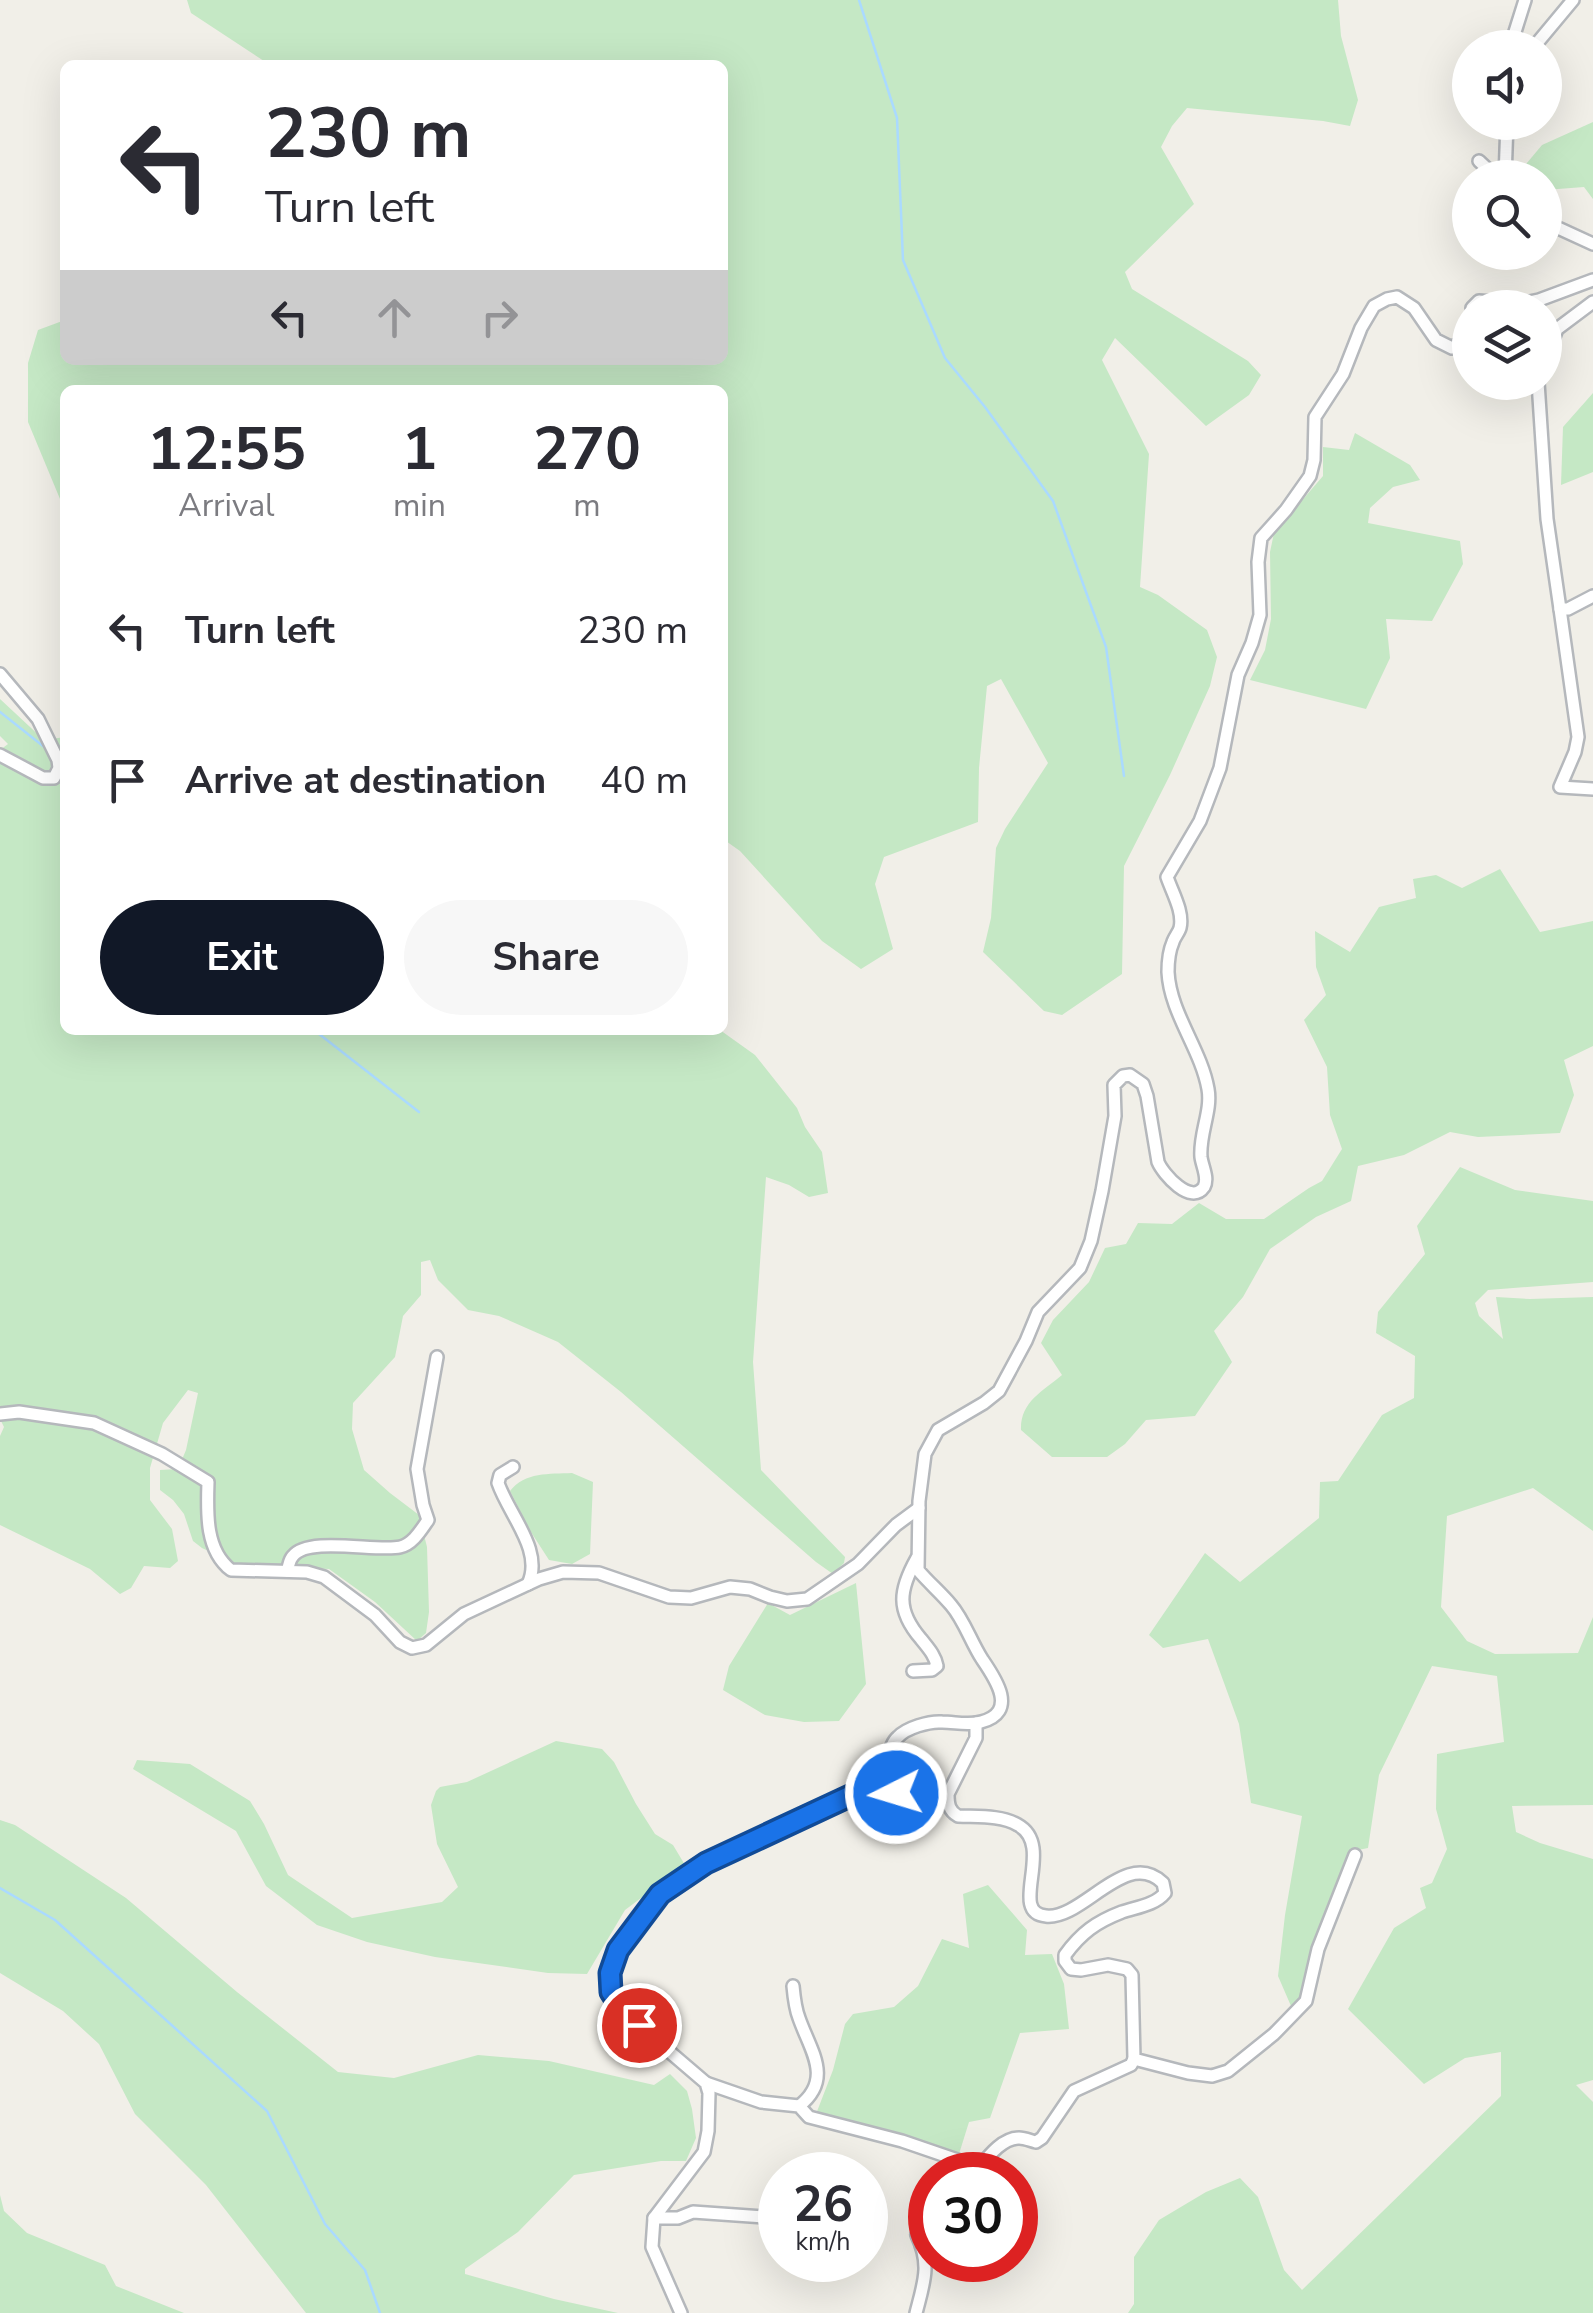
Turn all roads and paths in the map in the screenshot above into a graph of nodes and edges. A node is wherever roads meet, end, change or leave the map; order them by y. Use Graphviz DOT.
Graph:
graph roads {
  1 [pos="1525,0"];
  2 [pos="1573,0"];
  3 [pos="1516,30"];
  4 [pos="1547,30"];
  5 [pos="1562,230"];
  6 [pos="1593,244"];
  7 [pos="1593,280"];
  8 [pos="1562,291"];
  9 [pos="1593,302"];
  10 [pos="1562,325"];
  11 [pos="1452,348"];
  12 [pos="1539,400"];
  13 [pos="1593,596"];
  14 [pos="1560,608"];
  15 [pos="0,674"];
  16 [pos="0,756"];
  17 [pos="1593,789"];
  18 [pos="437,1357"];
  19 [pos="0,1414"];
  20 [pos="514,1468"];
  21 [pos="919,1508"];
  22 [pos="917,1558"];
  23 [pos="287,1571"];
  24 [pos="528,1584"];
  25 [pos="913,1671"];
  26 [pos="976,1722"];
  27 [pos="1355,1854"];
  28 [pos="793,1986"];
  29 [pos="1134,2059"];
  30 [pos="706,2083"];
  31 [pos="799,2106"];
  32 [pos="930,2152"];
  33 [pos="993,2152"];
  34 [pos="758,2216"];
  35 [pos="654,2218"];
  36 [pos="924,2282"];
  37 [pos="682,2313"];
  38 [pos="916,2313"];
  1 -- 3 [label="street"];
  2 -- 4 [label="street"];
  5 -- 6 [label="street"];
  7 -- 8 [label="street"];
  9 -- 10 [label="street"];
  11 -- 21 [label="street"];
  12 -- 14 [label="street"];
  13 -- 14 [label="street"];
  14 -- 17 [label="street"];
  15 -- 16 [label="street"];
  18 -- 23 [label="street"];
  19 -- 23 [label="street"];
  20 -- 24 [label="street"];
  21 -- 22 [label="street"];
  21 -- 24 [label="street"];
  22 -- 25 [label="street"];
  22 -- 26 [label="street"];
  23 -- 24 [label="street"];
  26 -- 29 [label="street"];
  26 -- 30 [label="street"];
  27 -- 29 [label="street"];
  28 -- 31 [label="street"];
  29 -- 33 [label="street"];
  30 -- 31 [label="street"];
  30 -- 35 [label="street"];
  31 -- 32 [label="street"];
  34 -- 35 [label="street"];
  35 -- 37 [label="street"];
  36 -- 38 [label="street"];
}
